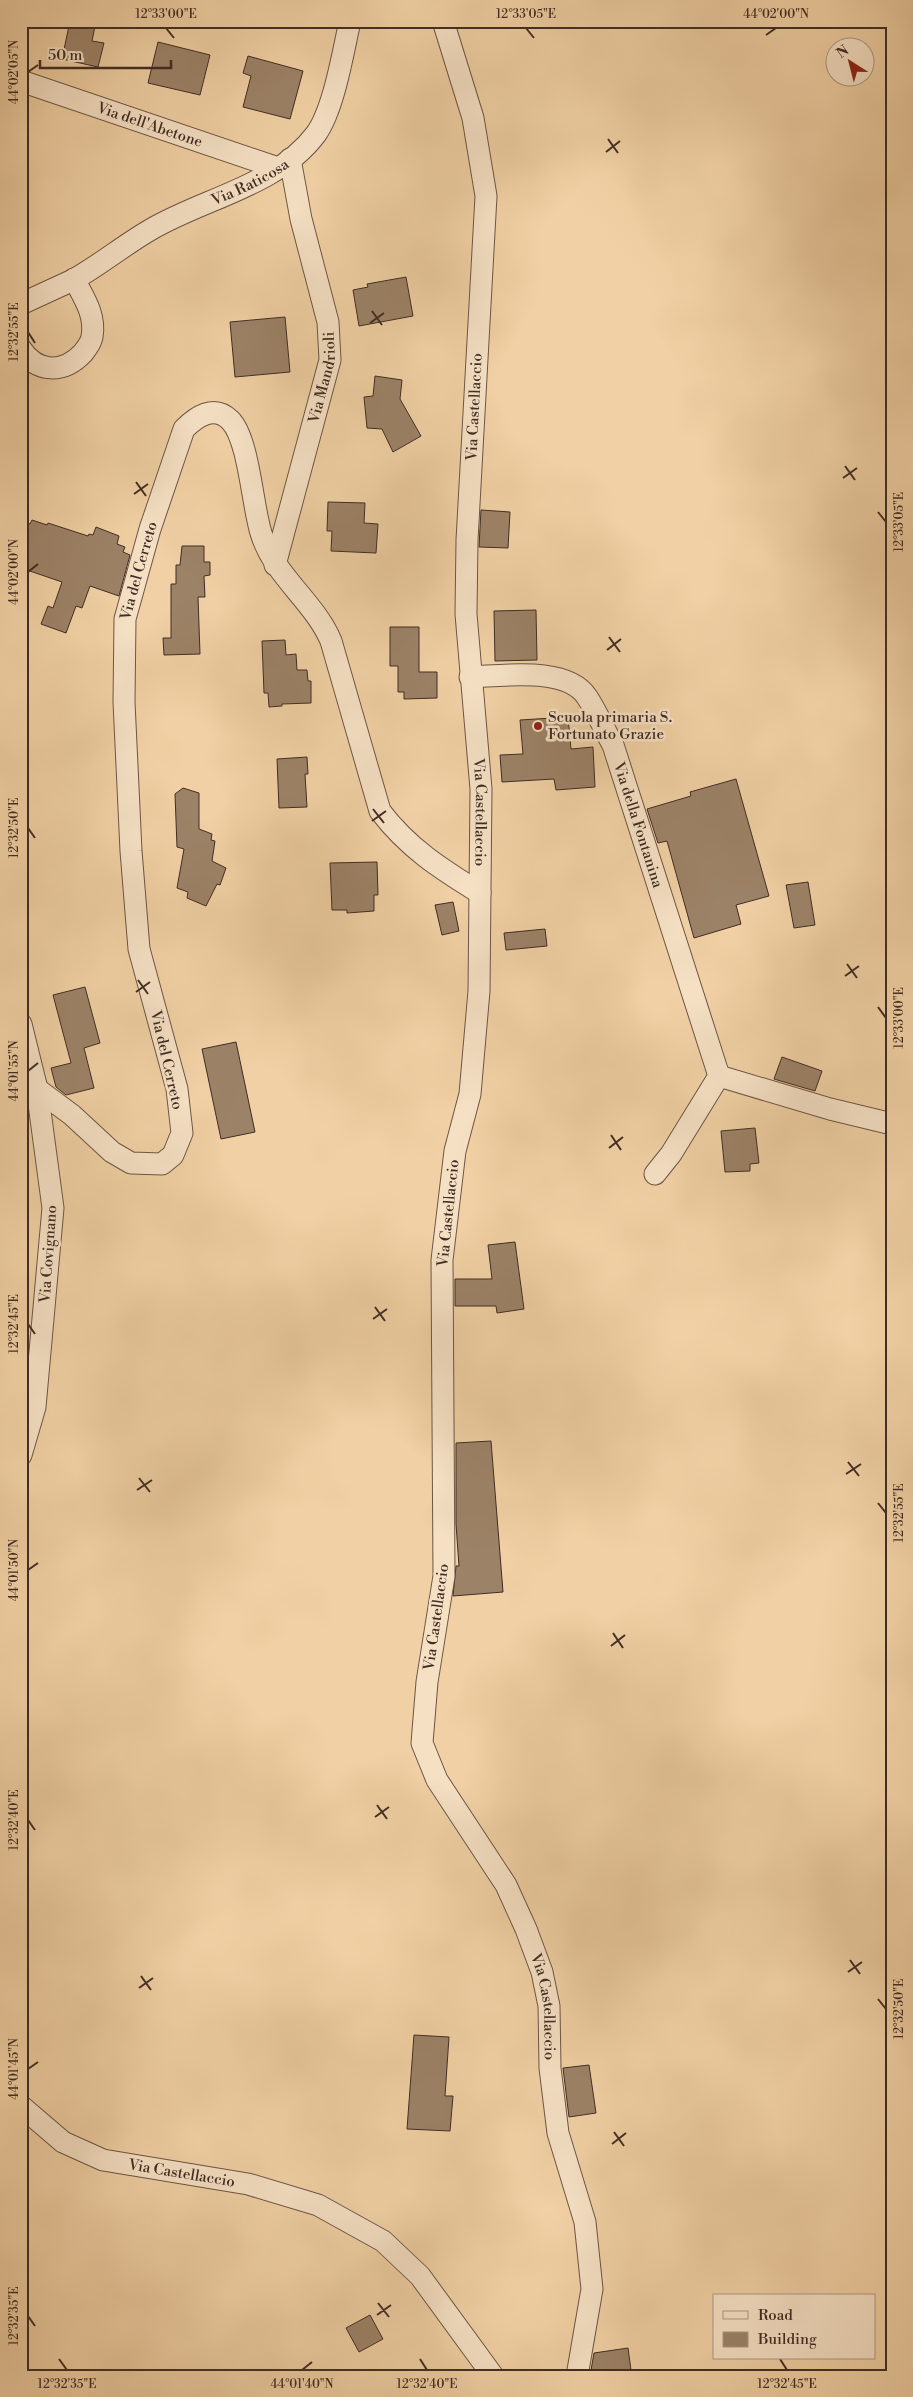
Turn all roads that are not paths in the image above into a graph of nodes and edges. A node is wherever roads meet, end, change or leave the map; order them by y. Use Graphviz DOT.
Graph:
graph roads {
  1 [pos="350,21"];
  2 [pos="443,21"];
  3 [pos="21,81"];
  4 [pos="284,163"];
  5 [pos="74,279"];
  6 [pos="21,304"];
  7 [pos="21,349"];
  8 [pos="275,565"];
  9 [pos="470,677"];
  10 [pos="480,893"];
  11 [pos="21,1024"];
  12 [pos="718,1076"];
  13 [pos="37,1089"];
  14 [pos="892,1124"];
  15 [pos="654,1174"];
  16 [pos="21,1455"];
  17 [pos="21,2106"];
  18 [pos="493,2376"];
  19 [pos="577,2376"];
  1 -- 4 [label="street, Via Raticosa"];
  2 -- 9 [label="street, Via Castellaccio"];
  3 -- 4 [label="street, Via dell'Abetone"];
  4 -- 5 [label="street, Via Raticosa"];
  4 -- 8 [label="street, Via Mandrioli"];
  5 -- 6 [label="street, Via Raticosa"];
  5 -- 7 [label="street"];
  8 -- 10 [label="street, Via del Cerreto"];
  8 -- 13 [label="street, Via del Cerreto"];
  9 -- 10 [label="street, Via Castellaccio"];
  9 -- 12 [label="street, Via della Fontanina"];
  10 -- 19 [label="street, Via Castellaccio"];
  11 -- 13 [label="street, Via Covignano"];
  12 -- 14 [label="street"];
  12 -- 15 [label="street"];
  13 -- 16 [label="street, Via Covignano"];
  17 -- 18 [label="street, Via Castellaccio"];
}
